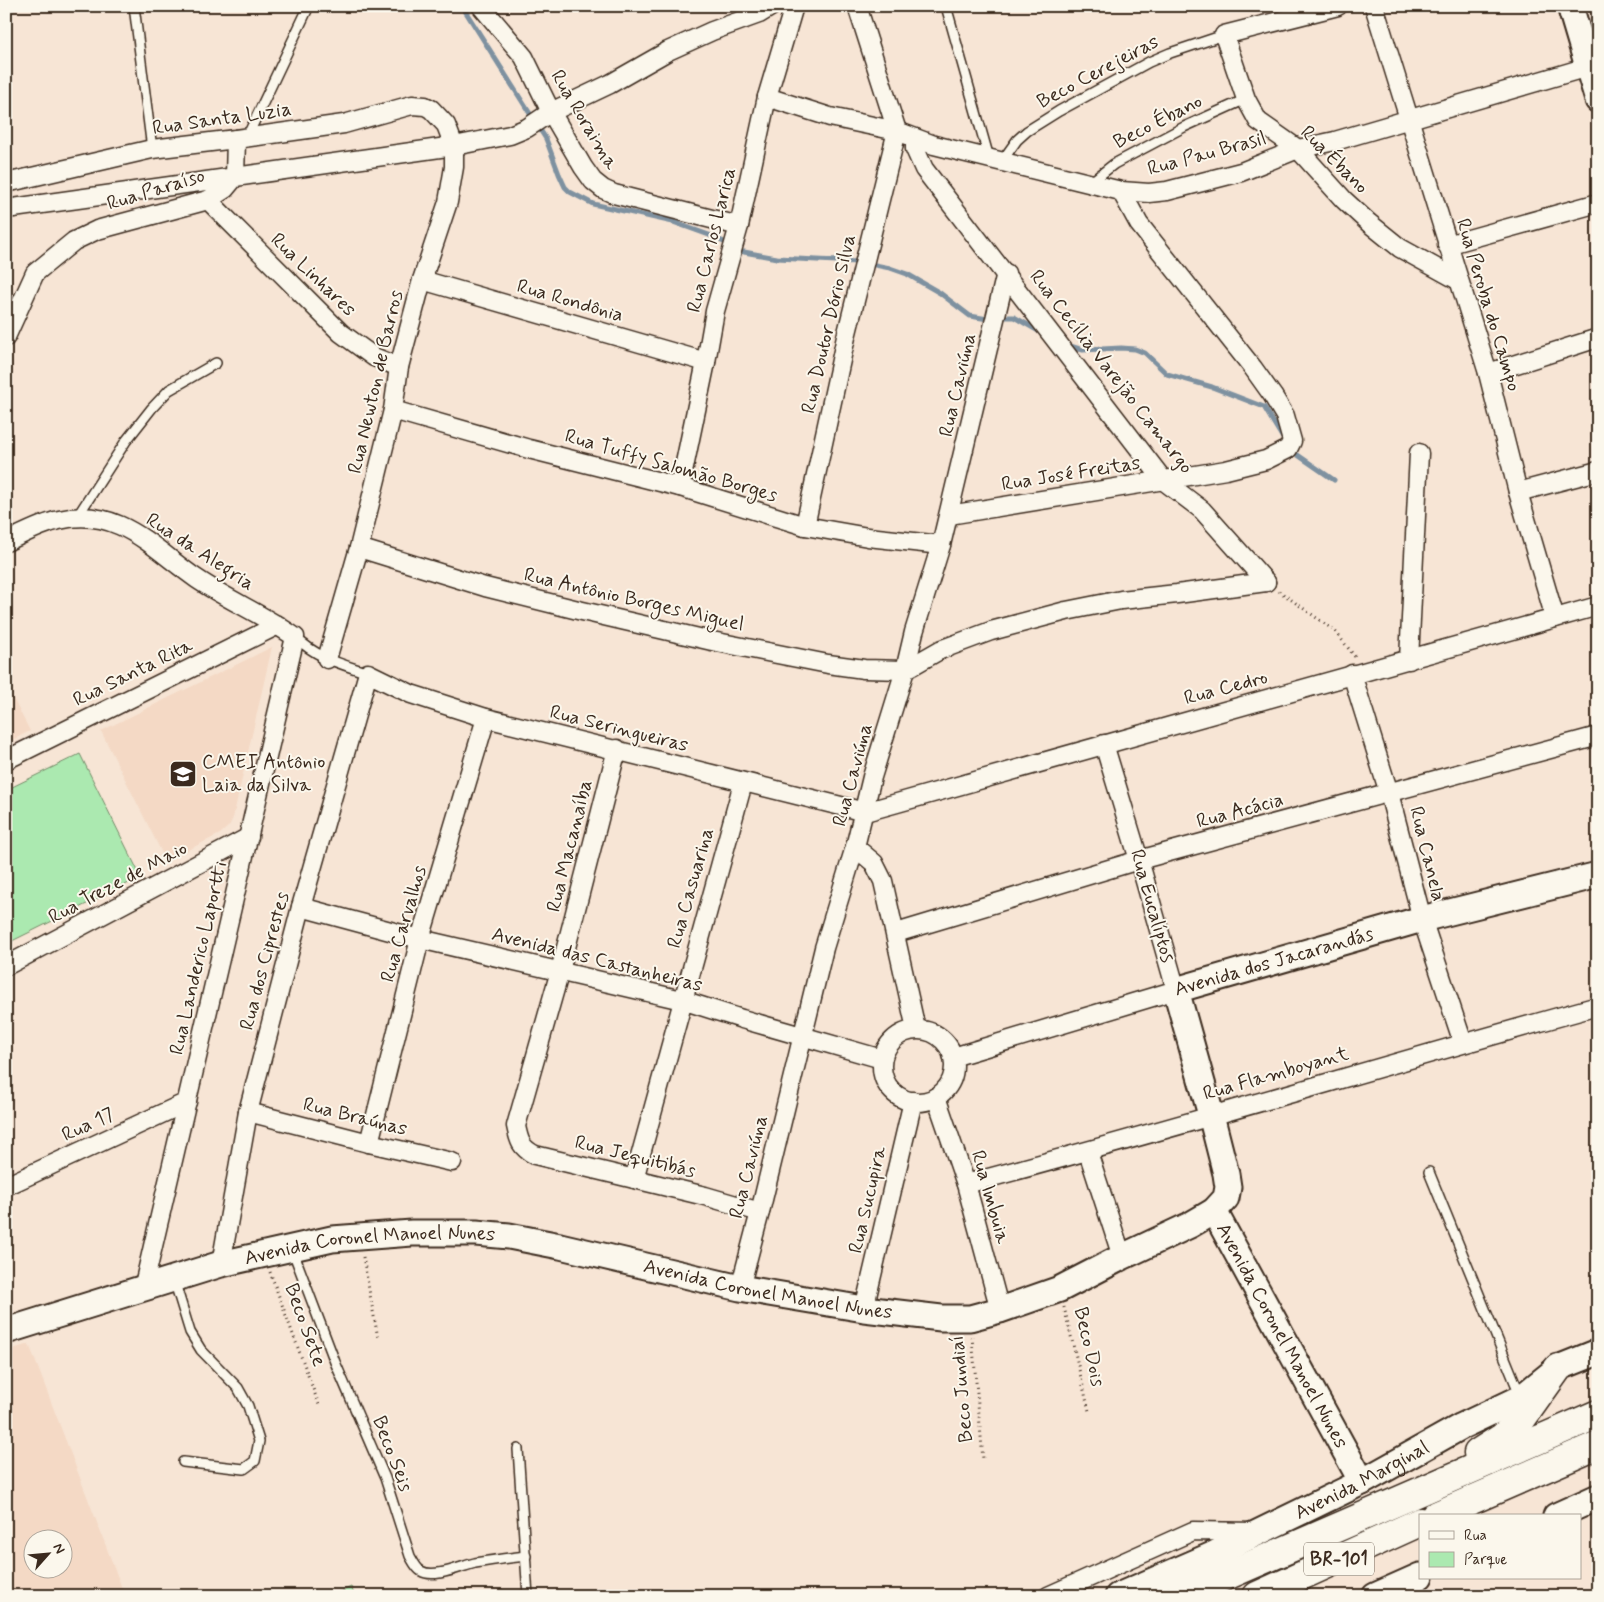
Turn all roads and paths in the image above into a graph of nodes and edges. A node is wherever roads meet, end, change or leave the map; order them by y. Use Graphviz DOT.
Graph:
graph roads {
  1 [pos="134,6"];
  2 [pos="309,6"];
  3 [pos="481,6"];
  4 [pos="772,6"];
  5 [pos="794,6"];
  6 [pos="857,6"];
  7 [pos="946,6"];
  8 [pos="1338,6"];
  9 [pos="1374,6"];
  10 [pos="1570,6"];
  11 [pos="1224,35"];
  12 [pos="1593,66"];
  13 [pos="767,97"];
  14 [pos="1246,99"];
  15 [pos="1598,100"];
  16 [pos="547,115"];
  17 [pos="440,117"];
  18 [pos="1409,119"];
  19 [pos="897,131"];
  20 [pos="241,138"];
  21 [pos="915,138"];
  22 [pos="454,146"];
  23 [pos="152,149"];
  24 [pos="1298,149"];
  25 [pos="996,159"];
  26 [pos="235,177"];
  27 [pos="6,183"];
  28 [pos="1090,183"];
  29 [pos="1121,191"];
  30 [pos="208,200"];
  31 [pos="1598,203"];
  32 [pos="6,209"];
  33 [pos="739,226"];
  34 [pos="1447,245"];
  35 [pos="1006,273"];
  36 [pos="422,280"];
  37 [pos="1458,280"];
  38 [pos="6,337"];
  39 [pos="1598,338"];
  40 [pos="216,362"];
  41 [pos="706,362"];
  42 [pos="399,367"];
  43 [pos="1488,373"];
  44 [pos="393,410"];
  45 [pos="1419,453"];
  46 [pos="1598,471"];
  47 [pos="1164,481"];
  48 [pos="680,487"];
  49 [pos="1518,492"];
  50 [pos="949,515"];
  51 [pos="77,517"];
  52 [pos="805,526"];
  53 [pos="6,542"];
  54 [pos="941,545"];
  55 [pos="359,548"];
  56 [pos="1266,582"];
  57 [pos="1598,606"];
  58 [pos="1555,618"];
  59 [pos="278,625"];
  60 [pos="295,637"];
  61 [pos="327,659"];
  62 [pos="1409,660"];
  63 [pos="905,670"];
  64 [pos="368,673"];
  65 [pos="1359,673"];
  66 [pos="486,718"];
  67 [pos="1598,736"];
  68 [pos="1104,744"];
  69 [pos="617,749"];
  70 [pos="6,760"];
  71 [pos="743,783"];
  72 [pos="1389,793"];
  73 [pos="865,812"];
  74 [pos="249,837"];
  75 [pos="855,847"];
  76 [pos="1140,860"];
  77 [pos="1598,875"];
  78 [pos="301,907"];
  79 [pos="1422,919"];
  80 [pos="896,933"];
  81 [pos="420,939"];
  82 [pos="6,966"];
  83 [pos="560,971"];
  84 [pos="1176,990"];
  85 [pos="682,1000"];
  86 [pos="1598,1006"];
  87 [pos="916,1029"];
  88 [pos="803,1035"];
  89 [pos="1463,1043"];
  90 [pos="953,1057"];
  91 [pos="882,1058"];
  92 [pos="936,1097"];
  93 [pos="913,1101"];
  94 [pos="187,1102"];
  95 [pos="248,1112"];
  96 [pos="1211,1115"];
  97 [pos="516,1126"];
  98 [pos="369,1143"];
  99 [pos="1088,1152"];
  100 [pos="452,1162"];
  101 [pos="1429,1172"];
  102 [pos="634,1179"];
  103 [pos="966,1184"];
  104 [pos="6,1186"];
  105 [pos="1214,1210"];
  106 [pos="760,1212"];
  107 [pos="359,1237"];
  108 [pos="292,1249"];
  109 [pos="264,1255"];
  110 [pos="1122,1257"];
  111 [pos="221,1264"];
  112 [pos="174,1279"];
  113 [pos="740,1288"];
  114 [pos="143,1289"];
  115 [pos="1060,1289"];
  116 [pos="864,1309"];
  117 [pos="1000,1310"];
  118 [pos="970,1318"];
  119 [pos="6,1331"];
  120 [pos="378,1338"];
  121 [pos="1598,1352"];
  122 [pos="1558,1368"];
  123 [pos="1521,1398"];
  124 [pos="319,1405"];
  125 [pos="1089,1411"];
  126 [pos="1598,1414"];
  127 [pos="1598,1444"];
  128 [pos="518,1449"];
  129 [pos="983,1459"];
  130 [pos="183,1462"];
  131 [pos="1362,1482"];
  132 [pos="1415,1494"];
  133 [pos="1598,1497"];
  134 [pos="1440,1514"];
  135 [pos="1560,1514"];
  136 [pos="1419,1522"];
  137 [pos="1258,1532"];
  138 [pos="526,1556"];
  139 [pos="1419,1576"];
  140 [pos="528,1596"];
  141 [pos="1048,1596"];
  142 [pos="1118,1596"];
  143 [pos="1180,1596"];
  144 [pos="1257,1596"];
  145 [pos="1375,1596"];
  1 -- 23 [label="lane"];
  2 -- 20 [label="lane"];
  3 -- 16 [label="street, Rua Roraima"];
  4 -- 16 [label="street"];
  5 -- 13 [label="street, Rua Carlos Larica"];
  6 -- 19 [label="street"];
  7 -- 25 [label="lane"];
  8 -- 11 [label="street"];
  9 -- 18 [label="street, Rua Peroba do Campo"];
  10 -- 12 [label="street"];
  11 -- 14 [label="street, Rua Ébano"];
  11 -- 25 [label="lane, Beco Cerejeiras"];
  12 -- 15 [label="street"];
  12 -- 18 [label="street, Rua Pau Brasil"];
  13 -- 19 [label="street, Rua Pau Brasil"];
  13 -- 33 [label="street, Rua Carlos Larica"];
  14 -- 24 [label="street, Rua Ébano"];
  14 -- 28 [label="lane, Beco Ébano"];
  16 -- 22 [label="street"];
  16 -- 33 [label="street, Rua Roraima"];
  17 -- 20 [label="street, Rua Santa Luzia"];
  17 -- 22 [label="street, Rua Newton de Barros"];
  18 -- 24 [label="street, Rua Pau Brasil"];
  18 -- 34 [label="street, Rua Peroba do Campo"];
  19 -- 21 [label="street, Rua Pau Brasil"];
  19 -- 52 [label="street, Rua Doutor Dório Silva"];
  20 -- 23 [label="street, Rua Santa Luzia"];
  20 -- 26 [label="street"];
  21 -- 25 [label="street, Rua Pau Brasil"];
  21 -- 35 [label="street, Rua Cecília Varejão Camargo"];
  22 -- 26 [label="street"];
  22 -- 36 [label="street, Rua Newton de Barros"];
  23 -- 27 [label="street, Rua Santa Luzia"];
  24 -- 29 [label="street, Rua Pau Brasil"];
  24 -- 37 [label="street, Rua Ébano"];
  25 -- 28 [label="street, Rua Pau Brasil"];
  26 -- 30 [label="street, Rua Paraíso"];
  26 -- 32 [label="street"];
  28 -- 29 [label="street, Rua Pau Brasil"];
  29 -- 47 [label="street, Rua José Freitas"];
  30 -- 38 [label="street, Rua Paraíso"];
  30 -- 42 [label="street, Rua Linhares"];
  31 -- 34 [label="street"];
  33 -- 41 [label="street, Rua Carlos Larica"];
  34 -- 37 [label="street, Rua Peroba do Campo"];
  35 -- 47 [label="street, Rua Cecília Varejão Camargo"];
  35 -- 50 [label="street, Rua Caviúna"];
  36 -- 41 [label="street, Rua Rondônia"];
  36 -- 42 [label="street, Rua Newton de Barros"];
  37 -- 43 [label="street, Rua Peroba do Campo"];
  39 -- 43 [label="street"];
  40 -- 51 [label="lane"];
  41 -- 48 [label="street, Rua Carlos Larica"];
  42 -- 44 [label="street, Rua Newton de Barros"];
  43 -- 49 [label="street, Rua Peroba do Campo"];
  44 -- 48 [label="street, Rua Tuffy Salomão Borges"];
  44 -- 55 [label="street, Rua Newton de Barros"];
  45 -- 62 [label="street"];
  46 -- 49 [label="street"];
  47 -- 50 [label="street, Rua José Freitas"];
  47 -- 56 [label="street, Rua Cecília Varejão Camargo"];
  48 -- 52 [label="street, Rua Tuffy Salomão Borges"];
  49 -- 58 [label="street, Rua Peroba do Campo"];
  50 -- 54 [label="street, Rua Caviúna"];
  51 -- 53 [label="street, Rua da Alegria"];
  51 -- 59 [label="street, Rua da Alegria"];
  52 -- 54 [label="street, Rua Tuffy Salomão Borges"];
  54 -- 63 [label="street, Rua Caviúna"];
  55 -- 61 [label="street, Rua Newton de Barros"];
  55 -- 63 [label="street, Rua Antônio Borges Miguel"];
  56 -- 63 [label="street"];
  56 -- 65 [label="path"];
  57 -- 58 [label="street, Rua Cedro"];
  58 -- 62 [label="street, Rua Cedro"];
  59 -- 60 [label="street, Rua da Alegria"];
  59 -- 70 [label="street, Rua Santa Rita"];
  60 -- 61 [label="lane"];
  60 -- 74 [label="street, Rua Landerico Laportti"];
  61 -- 64 [label="lane"];
  62 -- 65 [label="street, Rua Cedro"];
  63 -- 73 [label="street, Rua Caviúna"];
  64 -- 66 [label="street, Rua Seringueiras"];
  64 -- 78 [label="street, Rua dos Ciprestes"];
  65 -- 68 [label="street, Rua Cedro"];
  65 -- 72 [label="street, Rua Canela"];
  66 -- 69 [label="street, Rua Seringueiras"];
  66 -- 81 [label="street, Rua Carvalhos"];
  67 -- 72 [label="street, Rua Acácia"];
  68 -- 73 [label="street, Rua Cedro"];
  68 -- 76 [label="street, Rua Eucalíptos"];
  69 -- 71 [label="street, Rua Seringueiras"];
  69 -- 83 [label="street, Rua Macanaíba"];
  71 -- 73 [label="street, Rua Seringueiras"];
  71 -- 85 [label="street, Rua Casuarina"];
  72 -- 76 [label="street, Rua Acácia"];
  72 -- 79 [label="street, Rua Canela"];
  73 -- 75 [label="street, Rua Caviúna"];
  74 -- 82 [label="street, Rua Treze de Maio"];
  74 -- 94 [label="street, Rua Landerico Laportti"];
  75 -- 80 [label="street"];
  75 -- 88 [label="street, Rua Caviúna"];
  76 -- 80 [label="street, Rua Acácia"];
  76 -- 84 [label="street, Rua Eucalíptos"];
  77 -- 79 [label="street, Avenida dos Jacarandás"];
  78 -- 81 [label="street, Avenida das Castanheiras"];
  78 -- 95 [label="street, Rua dos Ciprestes"];
  79 -- 84 [label="street, Avenida dos Jacarandás"];
  79 -- 89 [label="street, Rua Canela"];
  80 -- 87 [label="street"];
  81 -- 83 [label="street, Avenida das Castanheiras"];
  81 -- 98 [label="street, Rua Carvalhos"];
  83 -- 85 [label="street, Avenida das Castanheiras"];
  83 -- 97 [label="street, Rua Macanaíba"];
  84 -- 90 [label="street, Avenida dos Jacarandás"];
  84 -- 96 [label="street, Rua Eucalíptos"];
  85 -- 88 [label="street, Avenida das Castanheiras"];
  85 -- 102 [label="street, Rua Casuarina"];
  86 -- 89 [label="street, Rua Flamboyant"];
  87 -- 90 [label="street"];
  87 -- 91 [label="street"];
  88 -- 91 [label="street, Avenida das Castanheiras"];
  88 -- 106 [label="street, Rua Caviúna"];
  89 -- 96 [label="street, Rua Flamboyant"];
  90 -- 92 [label="street"];
  91 -- 93 [label="street"];
  92 -- 93 [label="street"];
  92 -- 103 [label="street, Rua Imbuia"];
  93 -- 116 [label="street, Rua Sucupira"];
  94 -- 104 [label="street, Rua 17"];
  94 -- 114 [label="street, Rua Landerico Laportti"];
  95 -- 98 [label="street, Rua Braúnas"];
  95 -- 111 [label="street, Rua dos Ciprestes"];
  96 -- 99 [label="street, Rua Flamboyant"];
  96 -- 105 [label="street, Rua Eucalíptos"];
  97 -- 102 [label="street, Rua Jequitibás"];
  98 -- 100 [label="street, Rua Braúnas"];
  99 -- 103 [label="street, Rua Flamboyant"];
  99 -- 110 [label="street"];
  101 -- 123 [label="lane"];
  102 -- 106 [label="street, Rua Jequitibás"];
  103 -- 117 [label="street, Rua Imbuia"];
  105 -- 110 [label="street, Avenida Coronel Manoel Nunes"];
  105 -- 131 [label="street, Avenida Coronel Manoel Nunes"];
  106 -- 113 [label="street, Rua Caviúna"];
  107 -- 108 [label="street, Avenida Coronel Manoel Nunes"];
  107 -- 113 [label="street, Avenida Coronel Manoel Nunes"];
  107 -- 120 [label="path"];
  108 -- 109 [label="street, Avenida Coronel Manoel Nunes"];
  108 -- 138 [label="lane, Beco Seis"];
  109 -- 111 [label="street, Avenida Coronel Manoel Nunes"];
  109 -- 124 [label="path, Beco Sete"];
  110 -- 115 [label="street, Avenida Coronel Manoel Nunes"];
  111 -- 112 [label="street, Avenida Coronel Manoel Nunes"];
  112 -- 114 [label="street, Avenida Coronel Manoel Nunes"];
  112 -- 130 [label="lane"];
  113 -- 116 [label="street, Avenida Coronel Manoel Nunes"];
  114 -- 119 [label="street, Avenida Coronel Manoel Nunes"];
  115 -- 117 [label="street, Avenida Coronel Manoel Nunes"];
  115 -- 125 [label="path, Beco Dois"];
  116 -- 118 [label="street, Avenida Coronel Manoel Nunes"];
  117 -- 118 [label="street, Avenida Coronel Manoel Nunes"];
  118 -- 129 [label="path, Beco Jundiaí"];
  121 -- 122 [label="street, Avenida Marginal"];
  122 -- 123 [label="street, Avenida Marginal"];
  122 -- 132 [label="main road"];
  123 -- 131 [label="street, Avenida Marginal"];
  126 -- 132 [label="main road, BR-101"];
  127 -- 134 [label="main road"];
  128 -- 138 [label="lane"];
  131 -- 137 [label="street, Avenida Marginal"];
  132 -- 143 [label="main road, BR-101"];
  133 -- 135 [label="street"];
  136 -- 144 [label="main road, BR-101"];
  137 -- 141 [label="street"];
  137 -- 142 [label="street, Avenida Marginal"];
  138 -- 140 [label="lane"];
  139 -- 145 [label="street"];
}
